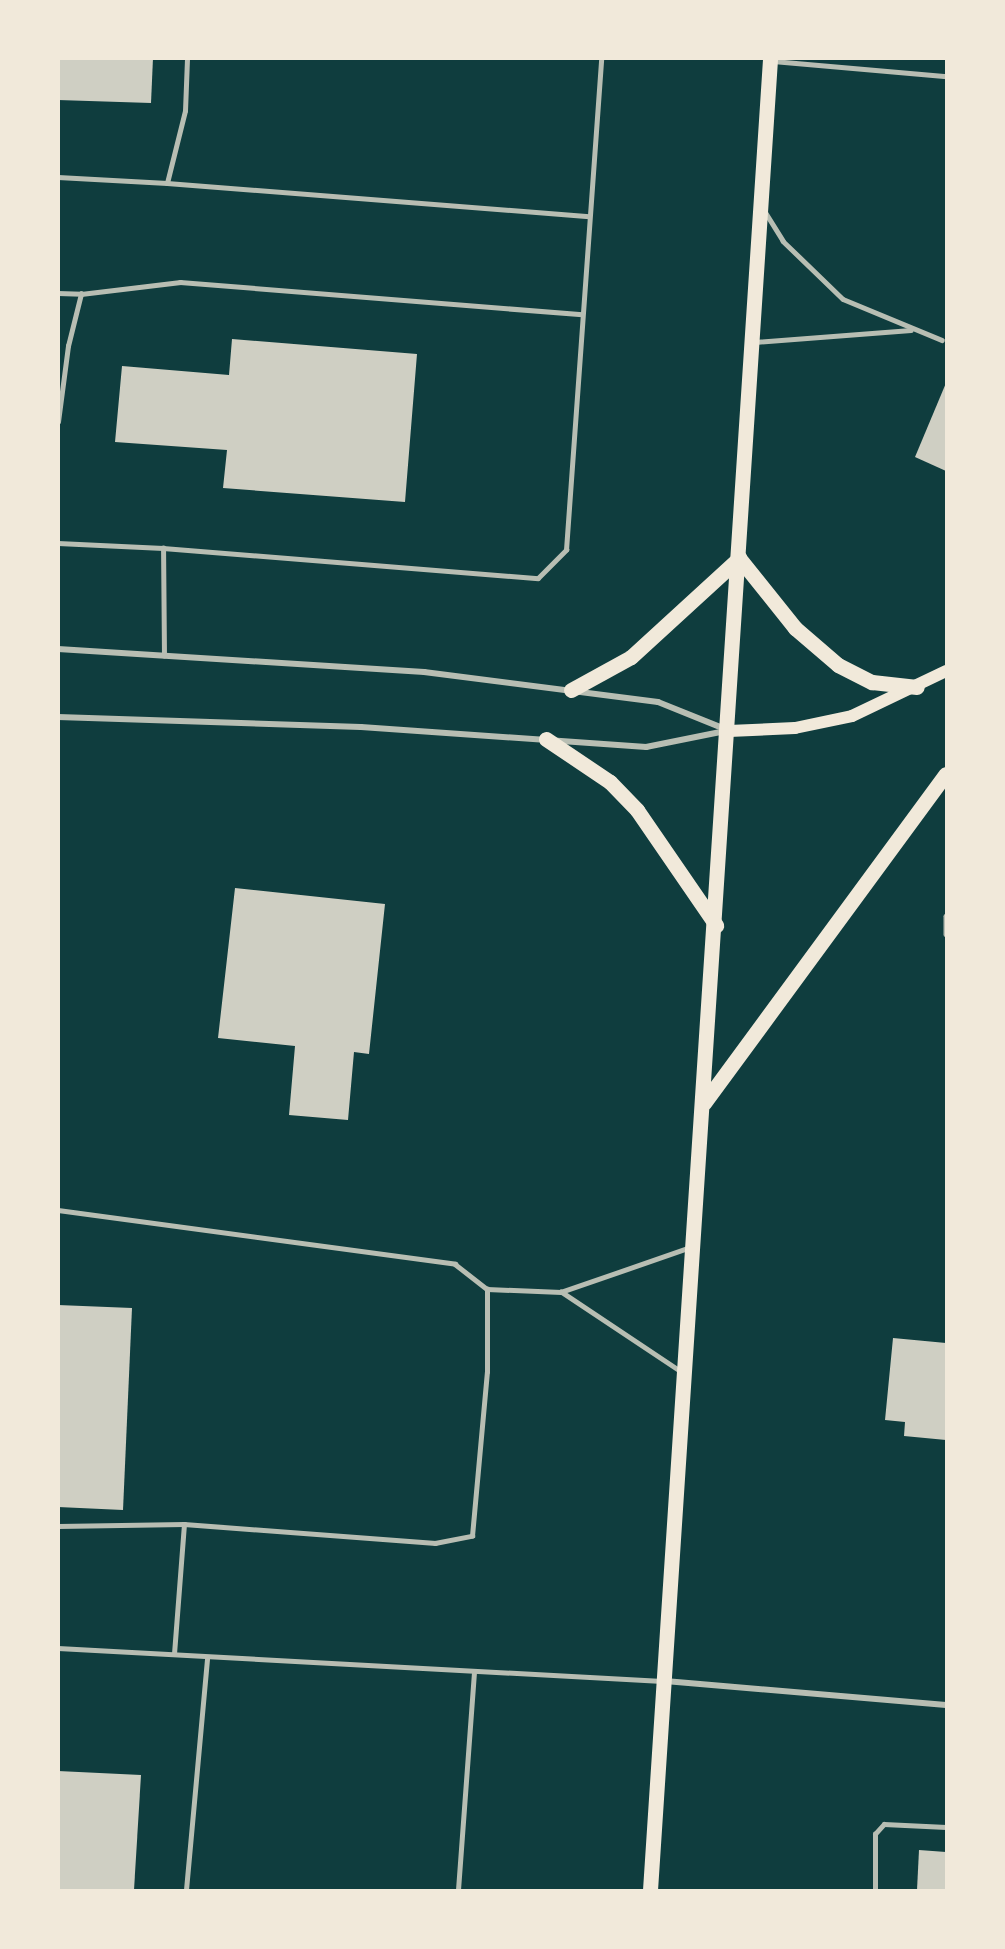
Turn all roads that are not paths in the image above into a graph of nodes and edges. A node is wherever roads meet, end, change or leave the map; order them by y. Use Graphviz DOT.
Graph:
graph roads {
  1 [pos="187,58"];
  2 [pos="601,58"];
  3 [pos="770,60"];
  4 [pos="946,76"];
  5 [pos="58,177"];
  6 [pos="167,183"];
  7 [pos="761,205"];
  8 [pos="589,216"];
  9 [pos="58,293"];
  10 [pos="81,294"];
  11 [pos="582,314"];
  12 [pos="912,330"];
  13 [pos="942,340"];
  14 [pos="753,342"];
  15 [pos="58,422"];
  16 [pos="58,543"];
  17 [pos="163,548"];
  18 [pos="739,558"];
  19 [pos="58,650"];
  20 [pos="164,656"];
  21 [pos="946,671"];
  22 [pos="917,687"];
  23 [pos="571,690"];
  24 [pos="58,717"];
  25 [pos="729,731"];
  26 [pos="546,739"];
  27 [pos="946,774"];
  28 [pos="946,916"];
  29 [pos="716,925"];
  30 [pos="946,934"];
  31 [pos="704,1103"];
  32 [pos="58,1210"];
  33 [pos="694,1246"];
  34 [pos="487,1289"];
  35 [pos="561,1292"];
  36 [pos="685,1375"];
  37 [pos="184,1524"];
  38 [pos="58,1527"];
  39 [pos="58,1648"];
  40 [pos="174,1654"];
  41 [pos="207,1659"];
  42 [pos="474,1673"];
  43 [pos="665,1681"];
  44 [pos="946,1705"];
  45 [pos="946,1827"];
  46 [pos="186,1890"];
  47 [pos="458,1890"];
  48 [pos="650,1890"];
  49 [pos="875,1890"];
  1 -- 6 [label="lane"];
  2 -- 8 [label="lane"];
  3 -- 4 [label="lane"];
  3 -- 7 [label="main road"];
  5 -- 6 [label="lane"];
  6 -- 8 [label="lane"];
  7 -- 12 [label="lane"];
  7 -- 14 [label="main road"];
  8 -- 11 [label="lane"];
  9 -- 10 [label="lane"];
  10 -- 11 [label="lane"];
  10 -- 15 [label="lane"];
  11 -- 17 [label="lane"];
  12 -- 13 [label="lane"];
  12 -- 14 [label="lane"];
  14 -- 18 [label="main road"];
  16 -- 17 [label="lane"];
  17 -- 20 [label="lane"];
  18 -- 22 [label="main road"];
  18 -- 23 [label="main road"];
  18 -- 25 [label="main road"];
  19 -- 20 [label="street"];
  20 -- 23 [label="street"];
  21 -- 22 [label="main road"];
  22 -- 25 [label="main road"];
  23 -- 25 [label="street"];
  24 -- 26 [label="street"];
  25 -- 26 [label="street"];
  25 -- 29 [label="main road"];
  26 -- 29 [label="main road"];
  27 -- 31 [label="main road"];
  28 -- 30 [label="lane"];
  29 -- 31 [label="main road"];
  31 -- 33 [label="main road"];
  32 -- 34 [label="lane"];
  33 -- 35 [label="lane"];
  33 -- 36 [label="main road"];
  34 -- 35 [label="lane"];
  34 -- 37 [label="lane"];
  35 -- 36 [label="lane"];
  36 -- 43 [label="main road"];
  37 -- 38 [label="lane"];
  37 -- 40 [label="lane"];
  39 -- 40 [label="lane"];
  40 -- 41 [label="lane"];
  41 -- 42 [label="lane"];
  41 -- 46 [label="lane"];
  42 -- 43 [label="lane"];
  42 -- 47 [label="lane"];
  43 -- 44 [label="street"];
  43 -- 48 [label="main road"];
  45 -- 49 [label="lane"];
}
